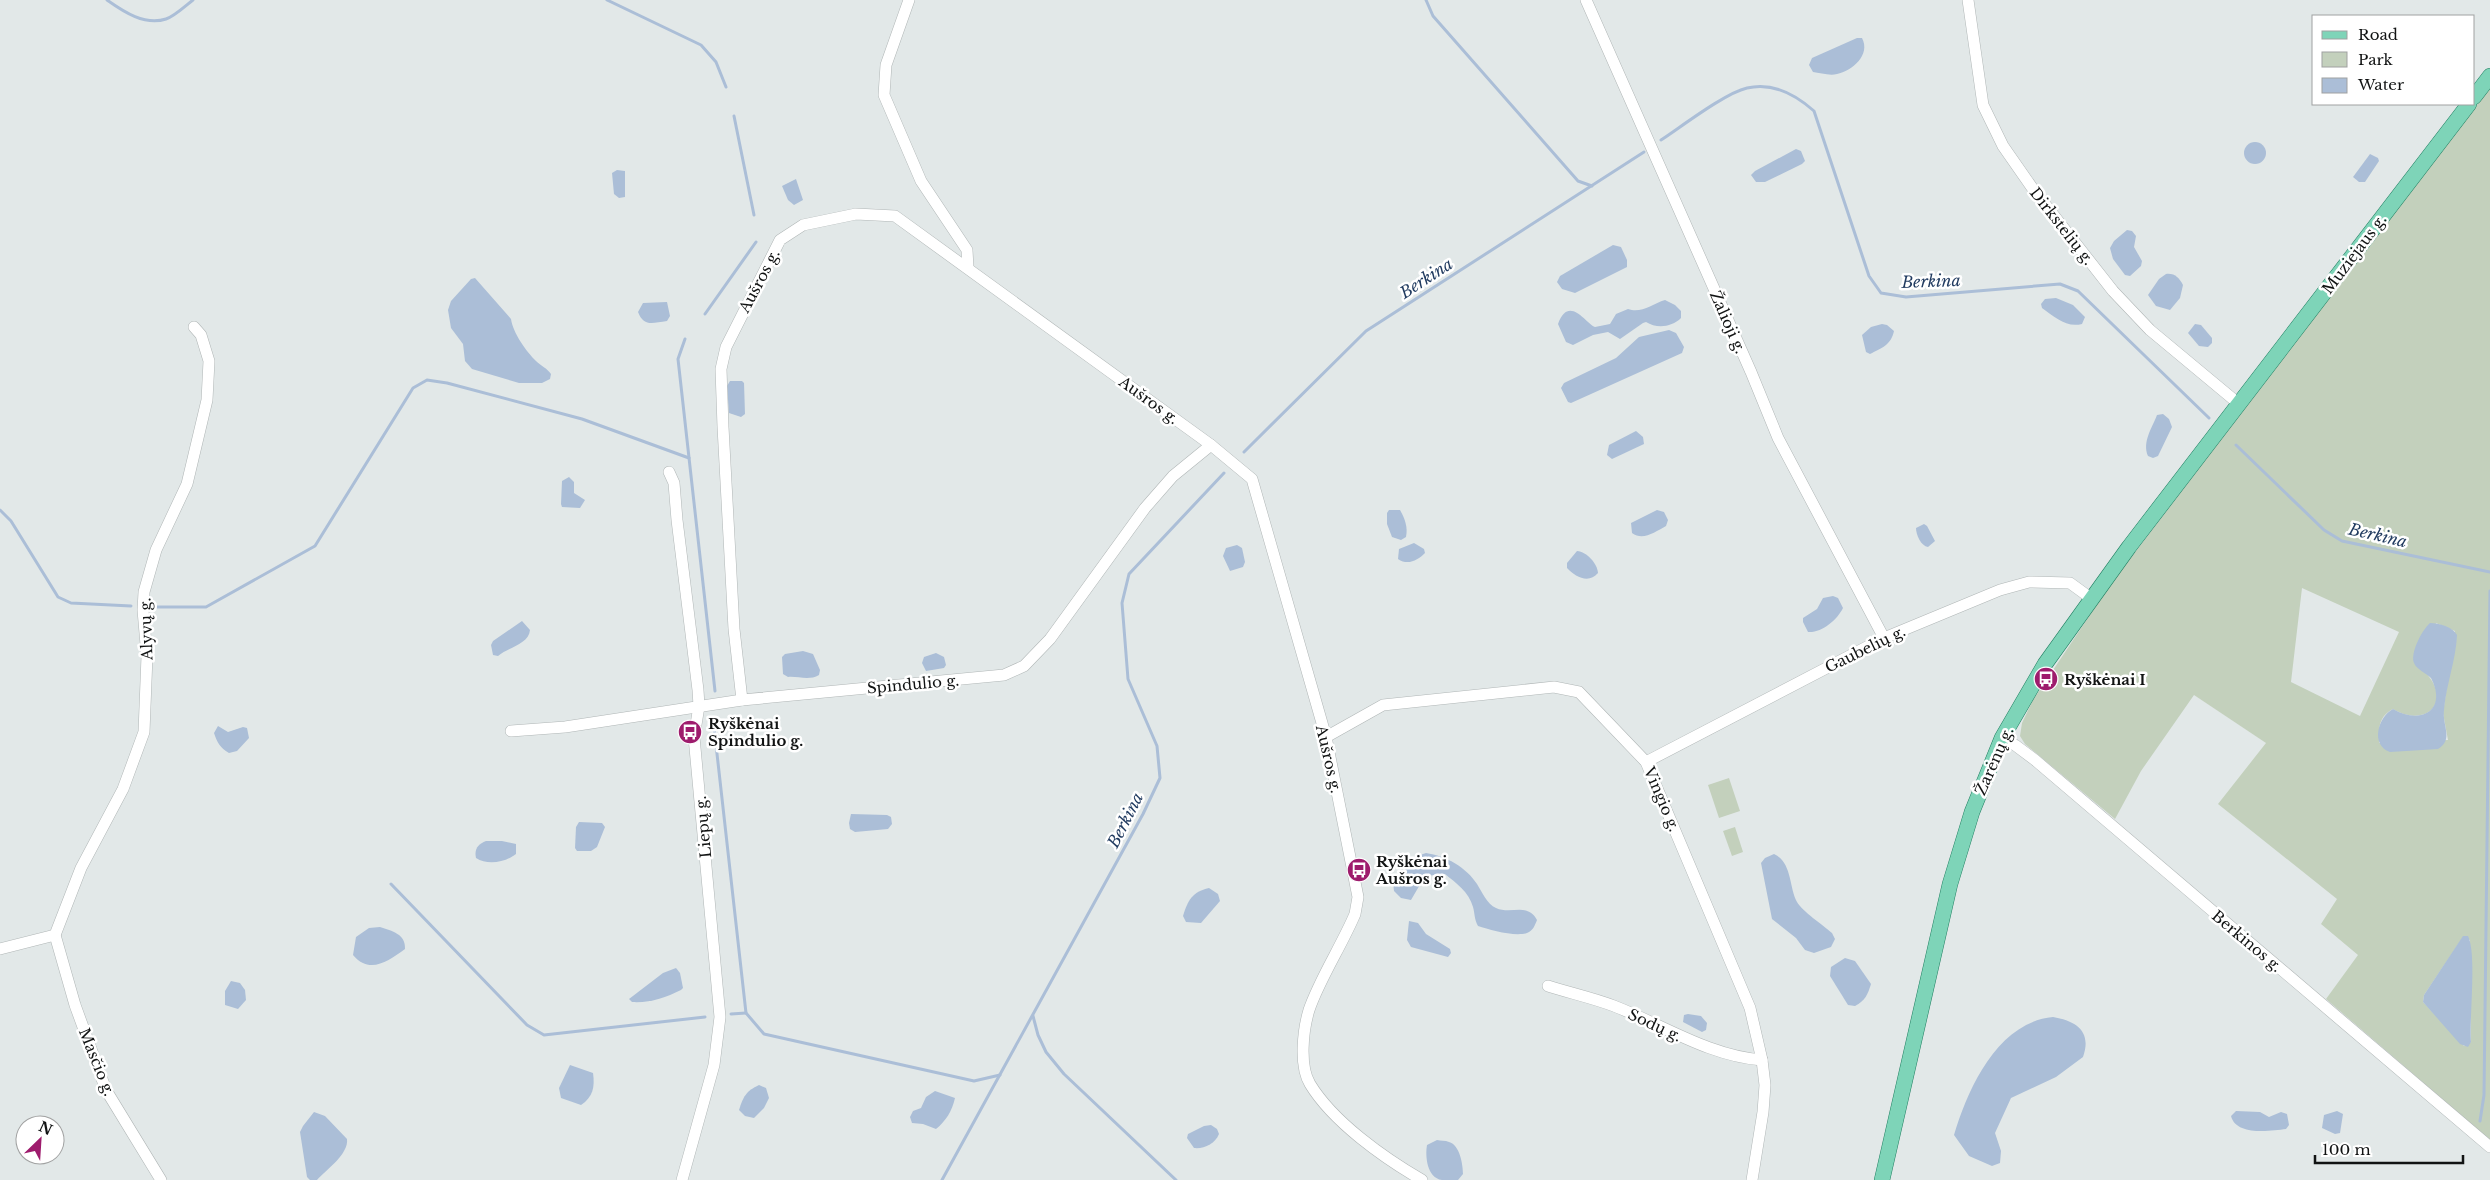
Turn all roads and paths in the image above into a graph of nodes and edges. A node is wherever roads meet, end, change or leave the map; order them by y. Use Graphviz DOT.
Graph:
graph roads {
  1 [pos="909,0"];
  2 [pos="1586,0"];
  3 [pos="1968,0"];
  4 [pos="2490,76"];
  5 [pos="2475,96"];
  6 [pos="2468,105"];
  7 [pos="968,268"];
  8 [pos="194,327"];
  9 [pos="2239,404"];
  10 [pos="1211,445"];
  11 [pos="669,472"];
  12 [pos="2092,599"];
  13 [pos="1884,638"];
  14 [pos="742,700"];
  15 [pos="699,706"];
  16 [pos="511,731"];
  17 [pos="1326,737"];
  18 [pos="2002,738"];
  19 [pos="1646,762"];
  20 [pos="55,935"];
  21 [pos="0,949"];
  22 [pos="1548,986"];
  23 [pos="1762,1060"];
  24 [pos="2490,1147"];
  25 [pos="161,1180"];
  26 [pos="682,1180"];
  27 [pos="1422,1180"];
  28 [pos="1752,1180"];
  29 [pos="1882,1180"];
  1 -- 7 [label="street"];
  2 -- 13 [label="street, Žalioji g."];
  3 -- 9 [label="street, Dirkstelių g."];
  4 -- 5 [label="main road"];
  6 -- 9 [label="main road, Muziejaus g."];
  7 -- 10 [label="street, Aušros g."];
  7 -- 14 [label="street, Aušros g."];
  8 -- 20 [label="street, Alyvų g."];
  9 -- 12 [label="main road, Žarėnų g."];
  10 -- 14 [label="street, Spindulio g."];
  10 -- 17 [label="street, Aušros g."];
  11 -- 15 [label="street, Liepų g."];
  12 -- 13 [label="street, Gaubelių g."];
  12 -- 18 [label="main road, Žarėnų g."];
  13 -- 19 [label="street, Gaubelių g."];
  14 -- 15 [label="street, Spindulio g."];
  15 -- 16 [label="street, Spindulio g."];
  15 -- 26 [label="street, Liepų g."];
  17 -- 19 [label="street, Vingio g."];
  17 -- 27 [label="street, Aušros g."];
  18 -- 24 [label="street, Berkinos g."];
  18 -- 29 [label="main road, Žarėnų g."];
  19 -- 23 [label="street, Vingio g."];
  20 -- 21 [label="street"];
  20 -- 25 [label="street, Masčio g."];
  22 -- 23 [label="street, Sodų g."];
  23 -- 28 [label="street, Vingio g."];
}
